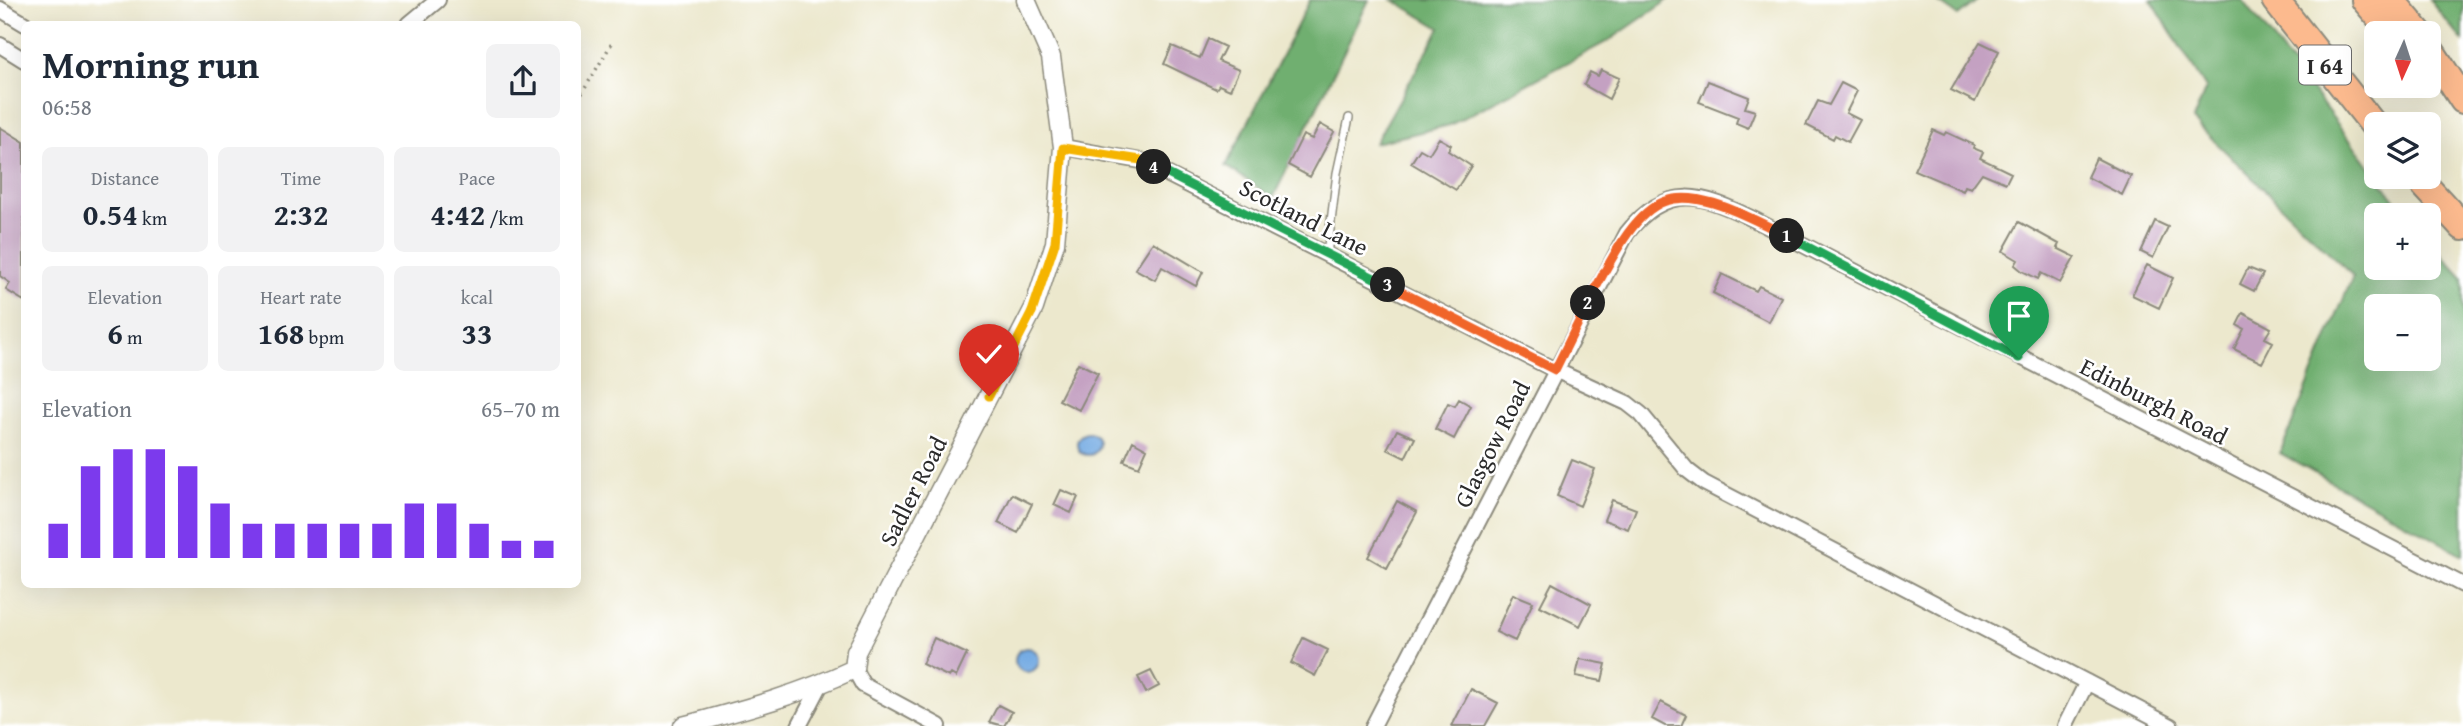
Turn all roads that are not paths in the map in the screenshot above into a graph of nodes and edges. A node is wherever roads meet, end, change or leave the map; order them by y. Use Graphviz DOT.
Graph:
graph roads {
  1 [pos="438,0"];
  2 [pos="1026,0"];
  3 [pos="2275,0"];
  4 [pos="2365,0"];
  5 [pos="2391,0"];
  6 [pos="0,9"];
  7 [pos="413,21"];
  8 [pos="2383,21"];
  9 [pos="2408,21"];
  10 [pos="21,22"];
  11 [pos="0,45"];
  12 [pos="21,58"];
  13 [pos="2441,66"];
  14 [pos="2441,86"];
  15 [pos="2463,100"];
  16 [pos="2463,111"];
  17 [pos="2364,113"];
  18 [pos="1349,118"];
  19 [pos="1063,148"];
  20 [pos="2428,189"];
  21 [pos="1670,198"];
  22 [pos="2463,227"];
  23 [pos="1327,254"];
  24 [pos="1555,370"];
  25 [pos="2463,585"];
  26 [pos="854,669"];
  27 [pos="2087,682"];
  28 [pos="820,686"];
  29 [pos="683,726"];
  30 [pos="799,726"];
  31 [pos="939,726"];
  32 [pos="1373,726"];
  33 [pos="2066,726"];
  34 [pos="2171,726"];
  1 -- 7 [label="street"];
  2 -- 19 [label="street, Sadler Road"];
  3 -- 17 [label="highway, I 64"];
  4 -- 8 [label="highway"];
  5 -- 9 [label="highway"];
  6 -- 10 [label="street"];
  11 -- 12 [label="street"];
  13 -- 15 [label="highway"];
  14 -- 16 [label="highway"];
  18 -- 23 [label="lane"];
  19 -- 23 [label="street, Scotland Lane"];
  19 -- 26 [label="street, Sadler Road"];
  20 -- 22 [label="highway"];
  21 -- 24 [label="street, Glasgow Road"];
  21 -- 25 [label="street, Edinburgh Road"];
  23 -- 24 [label="street, Scotland Lane"];
  24 -- 27 [label="street, Scotland Lane"];
  24 -- 32 [label="street, Glasgow Road"];
  26 -- 28 [label="street"];
  26 -- 31 [label="street"];
  27 -- 33 [label="street"];
  27 -- 34 [label="street, Scotland Lane"];
  28 -- 29 [label="street"];
  28 -- 30 [label="street"];
}
